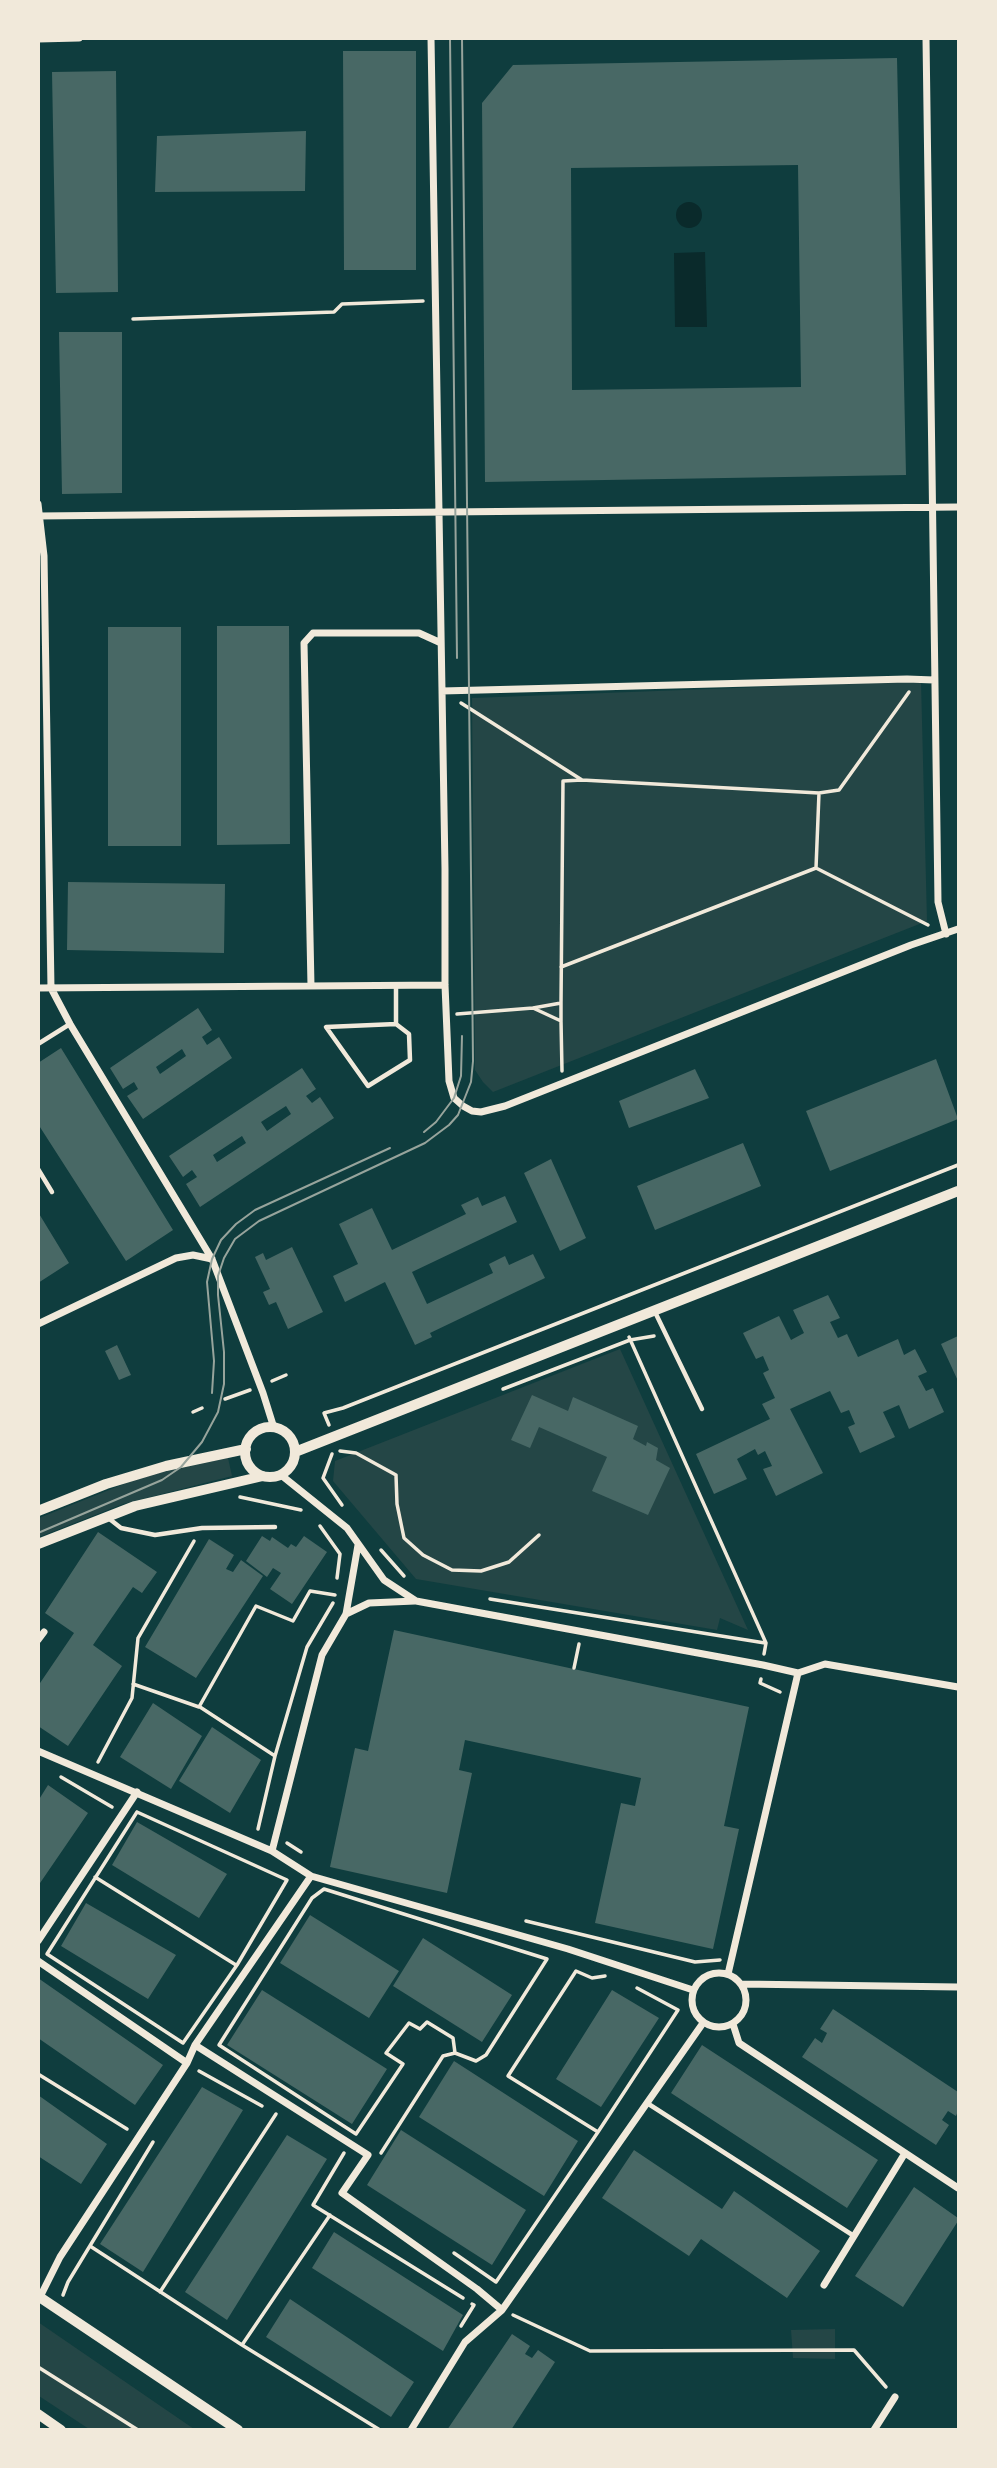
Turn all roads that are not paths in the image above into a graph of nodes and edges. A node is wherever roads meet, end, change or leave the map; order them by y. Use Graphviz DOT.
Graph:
graph roads {
  1 [pos="79,38"];
  2 [pos="431,38"];
  3 [pos="926,38"];
  4 [pos="38,39"];
  5 [pos="38,504"];
  6 [pos="932,507"];
  7 [pos="958,507"];
  8 [pos="440,511"];
  9 [pos="39,516"];
  10 [pos="441,643"];
  11 [pos="934,680"];
  12 [pos="442,691"];
  13 [pos="958,929"];
  14 [pos="946,934"];
  15 [pos="396,985"];
  16 [pos="445,985"];
  17 [pos="311,986"];
  18 [pos="38,988"];
  19 [pos="51,988"];
  20 [pos="70,1024"];
  21 [pos="396,1024"];
  22 [pos="38,1044"];
  23 [pos="38,1169"];
  24 [pos="958,1191"];
  25 [pos="52,1192"];
  26 [pos="212,1259"];
  27 [pos="655,1310"];
  28 [pos="38,1324"];
  29 [pos="702,1409"];
  30 [pos="274,1428"];
  31 [pos="246,1449"];
  32 [pos="295,1451"];
  33 [pos="281,1475"];
  34 [pos="263,1476"];
  35 [pos="38,1511"];
  36 [pos="106,1516"];
  37 [pos="275,1527"];
  38 [pos="38,1544"];
  39 [pos="358,1545"];
  40 [pos="416,1601"];
  41 [pos="346,1614"];
  42 [pos="44,1632"];
  43 [pos="38,1640"];
  44 [pos="798,1673"];
  45 [pos="958,1687"];
  46 [pos="38,1751"];
  47 [pos="137,1792"];
  48 [pos="272,1851"];
  49 [pos="312,1876"];
  50 [pos="38,1941"];
  51 [pos="38,1961"];
  52 [pos="728,1974"];
  53 [pos="741,1984"];
  54 [pos="958,1987"];
  55 [pos="693,1990"];
  56 [pos="704,2024"];
  57 [pos="733,2024"];
  58 [pos="195,2045"];
  59 [pos="187,2063"];
  60 [pos="647,2104"];
  61 [pos="905,2153"];
  62 [pos="958,2188"];
  63 [pos="854,2236"];
  64 [pos="824,2285"];
  65 [pos="39,2297"];
  66 [pos="502,2310"];
  67 [pos="895,2397"];
  68 [pos="38,2414"];
  69 [pos="61,2430"];
  70 [pos="238,2430"];
  71 [pos="411,2430"];
  72 [pos="874,2430"];
  1 -- 4 [label="street"];
  2 -- 8 [label="street"];
  3 -- 6 [label="street"];
  5 -- 9 [label="street"];
  6 -- 7 [label="street"];
  6 -- 8 [label="street"];
  6 -- 11 [label="street"];
  8 -- 9 [label="street"];
  8 -- 10 [label="street"];
  9 -- 19 [label="street"];
  10 -- 12 [label="street"];
  10 -- 17 [label="street"];
  11 -- 12 [label="street"];
  11 -- 14 [label="street"];
  12 -- 16 [label="street"];
  13 -- 14 [label="street"];
  14 -- 16 [label="street"];
  15 -- 16 [label="street"];
  15 -- 17 [label="street"];
  15 -- 21 [label="lane"];
  17 -- 19 [label="street"];
  18 -- 19 [label="street"];
  19 -- 20 [label="street"];
  20 -- 22 [label="lane"];
  20 -- 26 [label="street"];
  21 -- 21 [label="lane"];
  23 -- 25 [label="lane"];
  24 -- 27 [label="street"];
  26 -- 28 [label="street"];
  26 -- 30 [label="street"];
  27 -- 29 [label="lane"];
  27 -- 32 [label="street"];
  30 -- 31 [label="street"];
  30 -- 32 [label="street"];
  31 -- 34 [label="street"];
  31 -- 35 [label="street"];
  32 -- 33 [label="street"];
  33 -- 34 [label="street"];
  33 -- 39 [label="street"];
  34 -- 36 [label="street"];
  36 -- 37 [label="lane"];
  36 -- 38 [label="street"];
  39 -- 40 [label="street"];
  39 -- 41 [label="street"];
  40 -- 41 [label="street"];
  40 -- 44 [label="street"];
  41 -- 48 [label="street"];
  42 -- 43 [label="street"];
  44 -- 45 [label="street"];
  44 -- 52 [label="street"];
  46 -- 47 [label="street"];
  47 -- 48 [label="street"];
  47 -- 50 [label="street"];
  48 -- 49 [label="street"];
  49 -- 55 [label="street"];
  49 -- 58 [label="street"];
  51 -- 59 [label="street"];
  52 -- 53 [label="street"];
  52 -- 55 [label="street"];
  53 -- 54 [label="street"];
  53 -- 57 [label="street"];
  55 -- 56 [label="street"];
  56 -- 57 [label="street"];
  56 -- 60 [label="street"];
  57 -- 61 [label="street"];
  58 -- 59 [label="street"];
  58 -- 66 [label="street"];
  59 -- 65 [label="street"];
  60 -- 63 [label="lane"];
  60 -- 66 [label="street"];
  61 -- 62 [label="street"];
  61 -- 63 [label="street"];
  63 -- 64 [label="street"];
  65 -- 70 [label="street"];
  66 -- 71 [label="street"];
  67 -- 72 [label="street"];
  68 -- 69 [label="street"];
}
